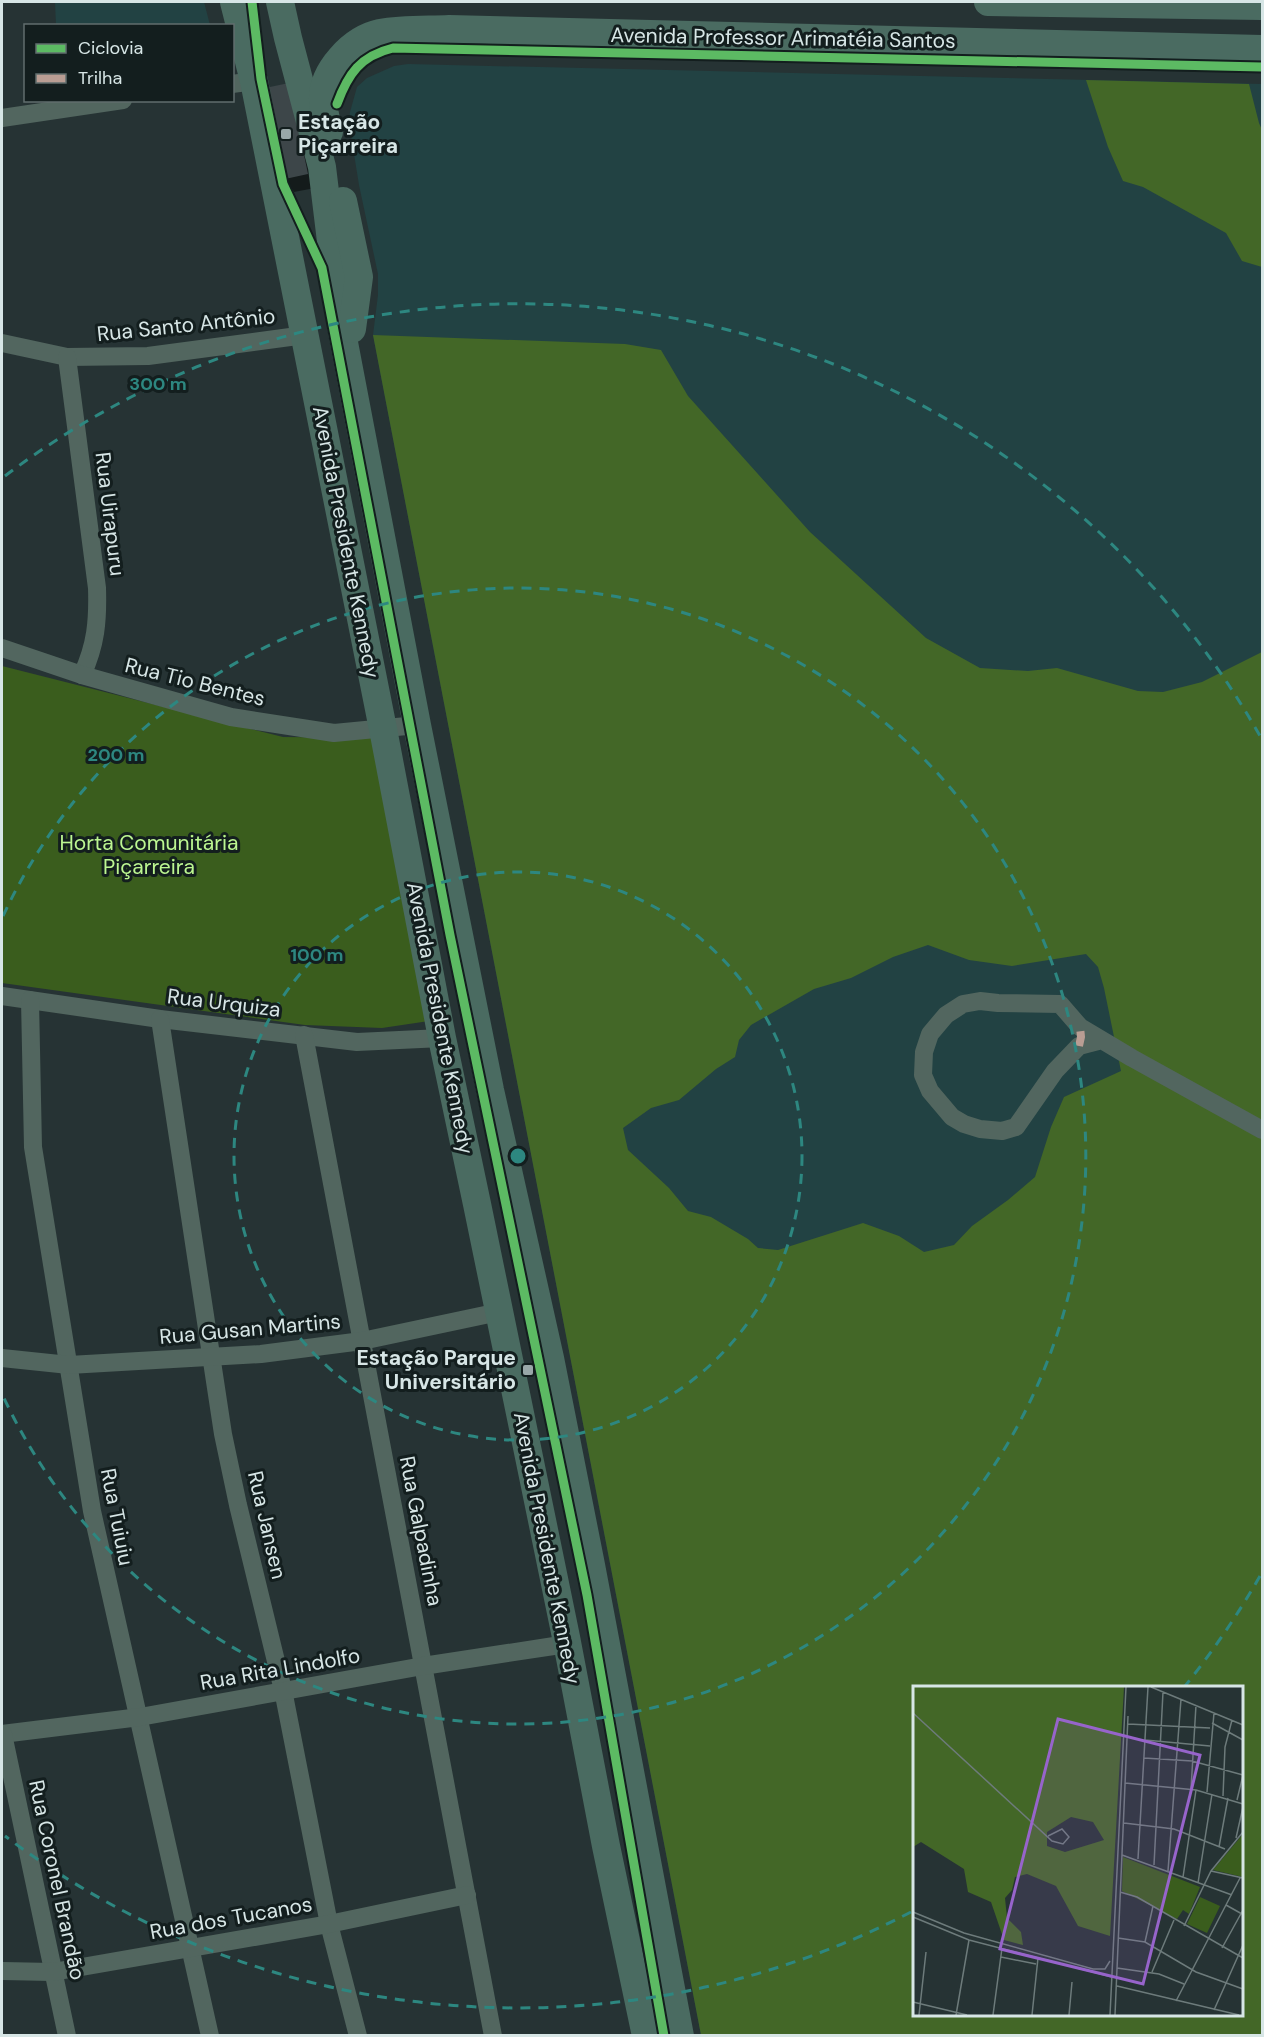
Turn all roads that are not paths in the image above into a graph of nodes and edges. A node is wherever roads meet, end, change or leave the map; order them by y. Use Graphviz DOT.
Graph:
graph roads {
  1 [pos="280,2"];
  2 [pos="988,2"];
  3 [pos="1080,4"];
  4 [pos="238,6"];
  5 [pos="1259,8"];
  6 [pos="1263,39"];
  7 [pos="1083,45"];
  8 [pos="1263,49"];
  9 [pos="243,83"];
  10 [pos="110,102"];
  11 [pos="2,118"];
  12 [pos="305,335"];
  13 [pos="2,343"];
  14 [pos="67,357"];
  15 [pos="348,362"];
  16 [pos="2,648"];
  17 [pos="82,675"];
  18 [pos="417,725"];
  19 [pos="383,729"];
  20 [pos="2,996"];
  21 [pos="30,1000"];
  22 [pos="160,1019"];
  23 [pos="304,1035"];
  24 [pos="442,1038"];
  25 [pos="1102,1040"];
  26 [pos="1263,1130"];
  27 [pos="499,1312"];
  28 [pos="362,1341"];
  29 [pos="2,1358"];
  30 [pos="213,1358"];
  31 [pos="69,1365"];
  32 [pos="567,1644"];
  33 [pos="423,1666"];
  34 [pos="283,1690"];
  35 [pos="140,1717"];
  36 [pos="2,1734"];
  37 [pos="644,1839"];
  38 [pos="606,1846"];
  39 [pos="467,1895"];
  40 [pos="329,1924"];
  41 [pos="660,1932"];
  42 [pos="626,1941"];
  43 [pos="191,1948"];
  44 [pos="2,1971"];
  45 [pos="53,1972"];
  46 [pos="67,2036"];
  47 [pos="210,2036"];
  48 [pos="358,2036"];
  49 [pos="493,2036"];
  50 [pos="646,2036"];
  51 [pos="680,2036"];
  1 -- 15 [label="main road, Avenida Presidente Kennedy"];
  2 -- 3 [label="main road"];
  3 -- 5 [label="main road"];
  3 -- 7 [label="main road"];
  4 -- 9 [label="main road, Avenida Presidente Kennedy"];
  5 -- 6 [label="main road"];
  7 -- 8 [label="main road, Avenida Professor Arimatéia Santos"];
  7 -- 15 [label="main road, Avenida Professor Arimatéia Santos"];
  9 -- 12 [label="main road, Avenida Presidente Kennedy"];
  10 -- 11 [label="street"];
  12 -- 14 [label="street, Rua Santo Antônio"];
  12 -- 19 [label="main road, Avenida Presidente Kennedy"];
  13 -- 14 [label="street, Rua Santo Antônio"];
  14 -- 17 [label="street, Rua Uirapuru"];
  15 -- 18 [label="main road, Avenida Presidente Kennedy"];
  16 -- 17 [label="street, Rua Tio Bentes"];
  17 -- 19 [label="street, Rua Tio Bentes"];
  18 -- 19 [label="street, Rua Tio Bentes"];
  18 -- 37 [label="main road, Avenida Presidente Kennedy"];
  19 -- 24 [label="main road, Avenida Presidente Kennedy"];
  20 -- 21 [label="street, Rua Urquiza"];
  21 -- 22 [label="street, Rua Urquiza"];
  21 -- 31 [label="street, Rua Tuiuiu"];
  22 -- 23 [label="street, Rua Urquiza"];
  22 -- 30 [label="street, Rua Jansen"];
  23 -- 24 [label="street, Rua Urquiza"];
  23 -- 28 [label="street, Rua Galpadinha"];
  24 -- 27 [label="main road, Avenida Presidente Kennedy"];
  25 -- 25 [label="street"];
  25 -- 26 [label="street"];
  27 -- 28 [label="street, Rua Gusan Martins"];
  27 -- 32 [label="main road, Avenida Presidente Kennedy"];
  28 -- 30 [label="street, Rua Gusan Martins"];
  28 -- 33 [label="street, Rua Galpadinha"];
  29 -- 31 [label="street, Rua Gusan Martins"];
  30 -- 31 [label="street, Rua Gusan Martins"];
  30 -- 34 [label="street, Rua Jansen"];
  31 -- 35 [label="street, Rua Tuiuiu"];
  32 -- 33 [label="street, Rua Rita Lindolfo"];
  32 -- 38 [label="main road, Avenida Presidente Kennedy"];
  33 -- 34 [label="street, Rua Rita Lindolfo"];
  33 -- 39 [label="street, Rua Galpadinha"];
  34 -- 35 [label="street, Rua Rita Lindolfo"];
  34 -- 40 [label="street, Rua Jansen"];
  35 -- 36 [label="street, Rua Rita Lindolfo"];
  35 -- 43 [label="street, Rua Tuiuiu"];
  36 -- 45 [label="street, Rua Coronel Brandão"];
  37 -- 38 [label="main road"];
  37 -- 41 [label="main road, Avenida Presidente Kennedy"];
  38 -- 42 [label="main road, Avenida Presidente Kennedy"];
  39 -- 40 [label="street, Rua dos Tucanos"];
  39 -- 49 [label="street, Rua Galpadinha"];
  40 -- 43 [label="street, Rua dos Tucanos"];
  40 -- 48 [label="street, Rua Jansen"];
  41 -- 42 [label="main road"];
  41 -- 51 [label="main road, Avenida Presidente Kennedy"];
  42 -- 50 [label="main road, Avenida Presidente Kennedy"];
  43 -- 45 [label="street, Rua dos Tucanos"];
  43 -- 47 [label="street, Rua Tuiuiu"];
  44 -- 45 [label="street, Rua dos Tucanos"];
  45 -- 46 [label="street, Rua Coronel Brandão"];
}
